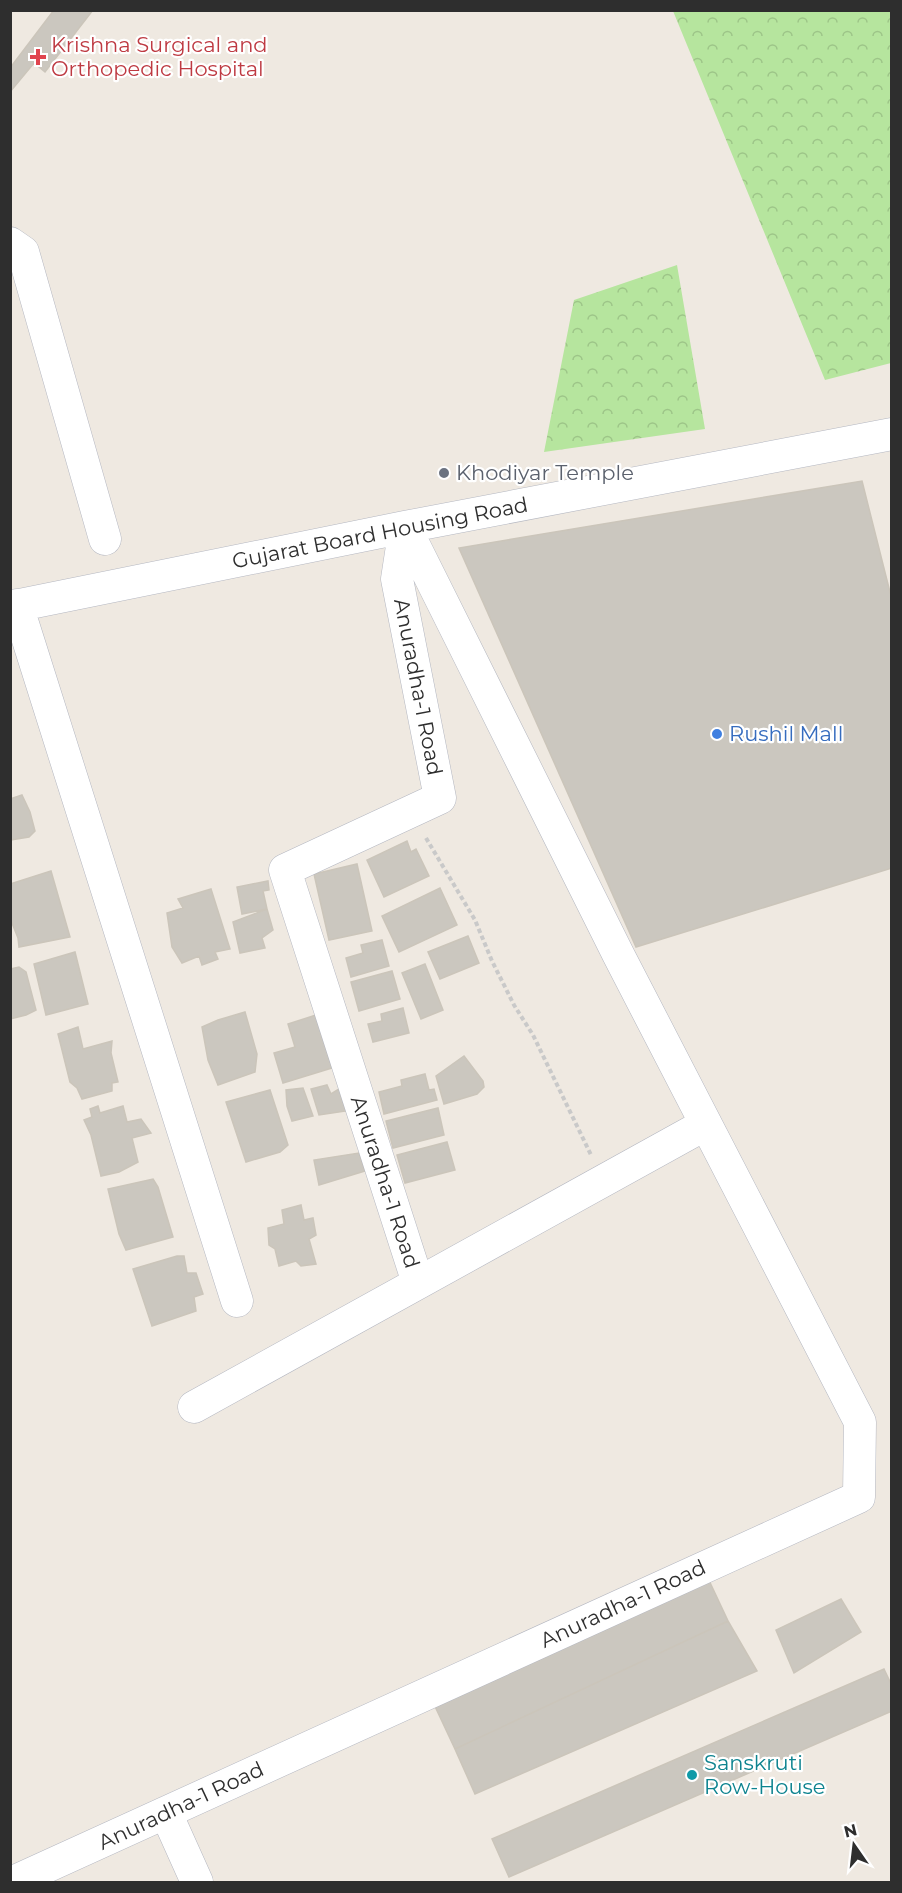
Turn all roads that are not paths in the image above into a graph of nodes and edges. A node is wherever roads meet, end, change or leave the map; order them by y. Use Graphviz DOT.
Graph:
graph roads {
  1 [pos="10,243"];
  2 [pos="891,434"];
  3 [pos="405,527"];
  4 [pos="105,539"];
  5 [pos="14,606"];
  6 [pos="706,1124"];
  7 [pos="418,1283"];
  8 [pos="237,1301"];
  9 [pos="194,1407"];
  10 [pos="166,1813"];
  11 [pos="13,1882"];
  12 [pos="197,1882"];
  1 -- 4 [label="street"];
  2 -- 3 [label="street, Gujarat Board Housing Road"];
  3 -- 5 [label="street, Gujarat Board Housing Road"];
  3 -- 6 [label="street, Anuradha-1 Road"];
  3 -- 7 [label="street, Anuradha-1 Road"];
  5 -- 8 [label="street"];
  6 -- 7 [label="street, Anuradha-1 Road"];
  6 -- 10 [label="street, Anuradha-1 Road"];
  7 -- 9 [label="street"];
  10 -- 11 [label="street, Anuradha-1 Road"];
  10 -- 12 [label="street"];
}
